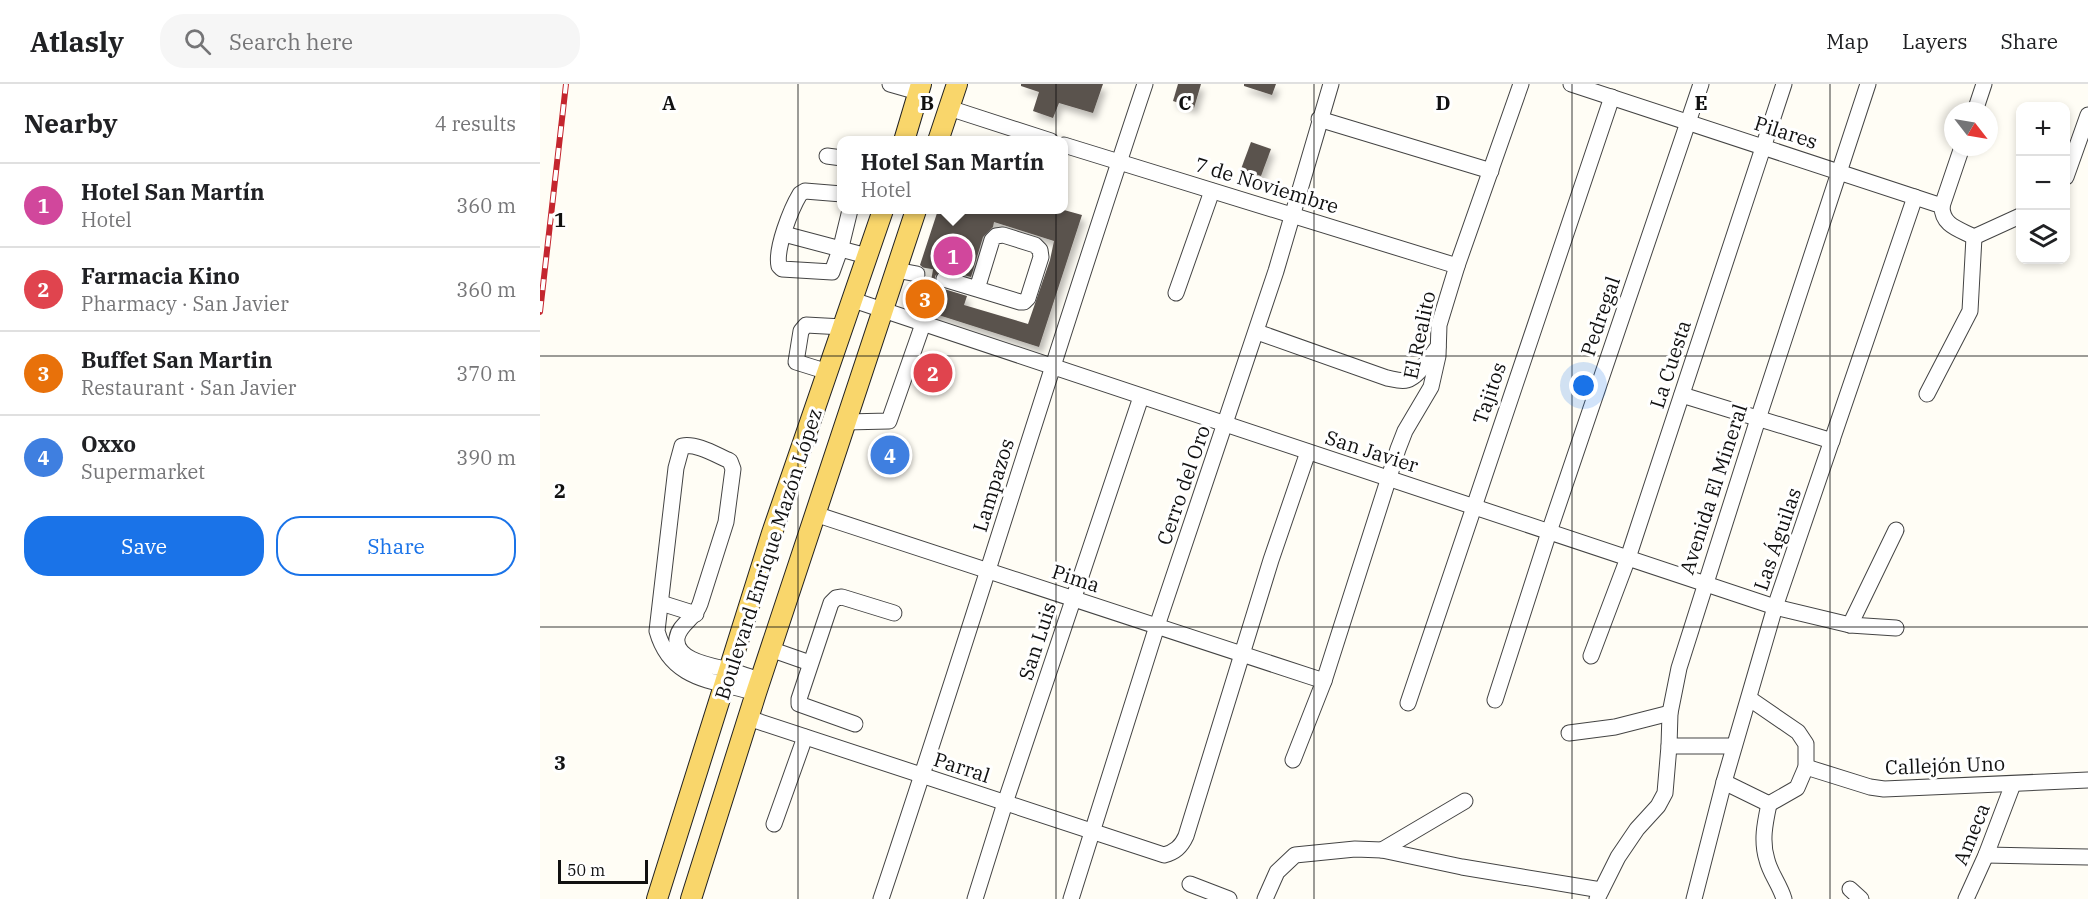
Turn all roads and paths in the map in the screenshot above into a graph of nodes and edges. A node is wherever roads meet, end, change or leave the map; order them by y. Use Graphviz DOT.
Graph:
graph roads {
  1 [pos="890,84"];
  2 [pos="957,84"];
  3 [pos="1145,84"];
  4 [pos="1331,84"];
  5 [pos="1521,84"];
  6 [pos="1571,84"];
  7 [pos="1701,84"];
  8 [pos="1784,84"];
  9 [pos="1868,84"];
  10 [pos="1984,84"];
  11 [pos="919,88"];
  12 [pos="1612,97"];
  13 [pos="1978,102"];
  14 [pos="949,108"];
  15 [pos="2088,116"];
  16 [pos="1319,119"];
  17 [pos="1689,122"];
  18 [pos="905,136"];
  19 [pos="940,136"];
  20 [pos="1036,136"];
  21 [pos="1068,146"];
  22 [pos="1763,147"];
  23 [pos="1959,156"];
  24 [pos="1119,162"];
  25 [pos="2070,166"];
  26 [pos="1491,171"];
  27 [pos="1840,171"];
  28 [pos="1212,191"];
  29 [pos="837,194"];
  30 [pos="1915,197"];
  31 [pos="1942,206"];
  32 [pos="849,214"];
  33 [pos="882,214"];
  34 [pos="915,214"];
  35 [pos="1293,215"];
  36 [pos="2016,218"];
  37 [pos="784,234"];
  38 [pos="1974,237"];
  39 [pos="841,247"];
  40 [pos="867,256"];
  41 [pos="1457,266"];
  42 [pos="896,270"];
  43 [pos="917,274"];
  44 [pos="944,279"];
  45 [pos="977,289"];
  46 [pos="1176,293"];
  47 [pos="853,300"];
  48 [pos="883,311"];
  49 [pos="923,324"];
  50 [pos="843,327"];
  51 [pos="1257,332"];
  52 [pos="1438,347"];
  53 [pos="1051,367"];
  54 [pos="828,372"];
  55 [pos="1928,394"];
  56 [pos="1682,395"];
  57 [pos="1141,397"];
  58 [pos="1758,419"];
  59 [pos="846,422"];
  60 [pos="1226,425"];
  61 [pos="1832,441"];
  62 [pos="1308,452"];
  63 [pos="1390,479"];
  64 [pos="1473,507"];
  65 [pos="815,514"];
  66 [pos="1896,530"];
  67 [pos="1549,532"];
  68 [pos="1628,558"];
  69 [pos="988,571"];
  70 [pos="1704,583"];
  71 [pos="1073,600"];
  72 [pos="661,603"];
  73 [pos="1776,607"];
  74 [pos="894,612"];
  75 [pos="696,614"];
  76 [pos="1850,625"];
  77 [pos="1157,626"];
  78 [pos="1896,628"];
  79 [pos="770,650"];
  80 [pos="1242,655"];
  81 [pos="1591,656"];
  82 [pos="810,663"];
  83 [pos="726,677"];
  84 [pos="1324,681"];
  85 [pos="758,686"];
  86 [pos="1495,699"];
  87 [pos="1749,699"];
  88 [pos="1408,703"];
  89 [pos="1670,713"];
  90 [pos="748,718"];
  91 [pos="855,724"];
  92 [pos="1569,733"];
  93 [pos="805,738"];
  94 [pos="1670,746"];
  95 [pos="1734,747"];
  96 [pos="1293,760"];
  97 [pos="1806,768"];
  98 [pos="922,776"];
  99 [pos="2088,780"];
  100 [pos="1724,782"];
  101 [pos="2013,784"];
  102 [pos="1465,801"];
  103 [pos="1005,803"];
  104 [pos="1769,804"];
  105 [pos="774,824"];
  106 [pos="1092,832"];
  107 [pos="1382,850"];
  108 [pos="1986,855"];
  109 [pos="2088,857"];
  110 [pos="1190,884"];
  111 [pos="1599,894"];
  112 [pos="1225,898"];
  113 [pos="657,899"];
  114 [pos="691,899"];
  115 [pos="881,899"];
  116 [pos="975,899"];
  117 [pos="1071,899"];
  118 [pos="1265,899"];
  119 [pos="1694,899"];
  120 [pos="1784,899"];
  121 [pos="1966,899"];
  1 -- 11 [label="street"];
  2 -- 14 [label="main road"];
  3 -- 24 [label="street, Lampazos"];
  4 -- 16 [label="street, Cerro del Oro"];
  5 -- 26 [label="street, El Realito"];
  6 -- 12 [label="street, Pilares"];
  7 -- 17 [label="street, Pedregal"];
  8 -- 22 [label="street, La Cuesta"];
  9 -- 27 [label="street, Avenida El Mineral"];
  10 -- 13 [label="street"];
  11 -- 18 [label="main road"];
  12 -- 17 [label="street, Pilares"];
  12 -- 64 [label="street, Tajitos"];
  14 -- 19 [label="main road"];
  14 -- 20 [label="street"];
  15 -- 25 [label="street"];
  16 -- 26 [label="street"];
  16 -- 35 [label="street, Cerro del Oro"];
  17 -- 22 [label="street, Pilares"];
  17 -- 67 [label="street, Pedregal"];
  21 -- 24 [label="street, 7 de Noviembre"];
  22 -- 27 [label="street, Pilares"];
  22 -- 56 [label="street, La Cuesta"];
  23 -- 31 [label="street"];
  24 -- 28 [label="street, 7 de Noviembre"];
  24 -- 53 [label="street, Lampazos"];
  26 -- 41 [label="street, El Realito"];
  27 -- 30 [label="street, Pilares"];
  27 -- 58 [label="street, Avenida El Mineral"];
  28 -- 35 [label="street, 7 de Noviembre"];
  28 -- 46 [label="street"];
  29 -- 37 [label="street"];
  30 -- 31 [label="street, Pilares"];
  30 -- 61 [label="street, Las Águilas"];
  31 -- 38 [label="street"];
  32 -- 39 [label="street"];
  33 -- 40 [label="main road, Boulevard Enrique Mazón López"];
  34 -- 42 [label="main road, Boulevard Enrique Mazón López"];
  35 -- 41 [label="street, 7 de Noviembre"];
  35 -- 51 [label="street, Cerro del Oro"];
  36 -- 38 [label="street"];
  37 -- 39 [label="street"];
  37 -- 39 [label="street"];
  38 -- 55 [label="street"];
  39 -- 40 [label="street"];
  40 -- 47 [label="main road, Boulevard Enrique Mazón López"];
  41 -- 52 [label="street, El Realito"];
  42 -- 43 [label="street"];
  42 -- 48 [label="main road, Boulevard Enrique Mazón López"];
  44 -- 45 [label="street"];
  45 -- 45 [label="street"];
  47 -- 48 [label="street, San Javier"];
  47 -- 50 [label="main road, Boulevard Enrique Mazón López"];
  48 -- 49 [label="street, San Javier"];
  48 -- 59 [label="main road, Boulevard Enrique Mazón López"];
  49 -- 53 [label="street, San Javier"];
  49 -- 59 [label="street"];
  50 -- 54 [label="main road, Boulevard Enrique Mazón López"];
  50 -- 54 [label="street"];
  51 -- 52 [label="street"];
  51 -- 60 [label="street, Cerro del Oro"];
  52 -- 63 [label="street, El Realito"];
  53 -- 57 [label="street, San Javier"];
  53 -- 69 [label="street, Lampazos"];
  54 -- 83 [label="main road, Boulevard Enrique Mazón López"];
  56 -- 58 [label="street"];
  56 -- 68 [label="street, La Cuesta"];
  57 -- 60 [label="street, San Javier"];
  57 -- 71 [label="street, San Luis"];
  58 -- 61 [label="street"];
  58 -- 70 [label="street, Avenida El Mineral"];
  59 -- 65 [label="main road, Boulevard Enrique Mazón López"];
  60 -- 62 [label="street, San Javier"];
  60 -- 77 [label="street, Cerro del Oro"];
  61 -- 73 [label="street, Las Águilas"];
  62 -- 63 [label="street, San Javier"];
  62 -- 80 [label="street"];
  63 -- 64 [label="street, San Javier"];
  63 -- 84 [label="street, El Realito"];
  64 -- 67 [label="street, San Javier"];
  64 -- 88 [label="street, Tajitos"];
  65 -- 69 [label="street, Pima"];
  65 -- 79 [label="main road, Boulevard Enrique Mazón López"];
  66 -- 76 [label="street"];
  67 -- 68 [label="street, San Javier"];
  67 -- 86 [label="street, Pedregal"];
  68 -- 70 [label="street, San Javier"];
  68 -- 81 [label="street, La Cuesta"];
  69 -- 71 [label="street, Pima"];
  69 -- 98 [label="street, Lampazos"];
  70 -- 73 [label="street, San Javier"];
  70 -- 89 [label="street, Avenida El Mineral"];
  71 -- 77 [label="street, Pima"];
  71 -- 103 [label="street, San Luis"];
  72 -- 75 [label="street"];
  72 -- 75 [label="street"];
  72 -- 83 [label="street"];
  73 -- 76 [label="street, San Javier"];
  73 -- 87 [label="street, Las Águilas"];
  74 -- 82 [label="street"];
  75 -- 83 [label="street"];
  76 -- 78 [label="street, San Javier"];
  77 -- 80 [label="street, Pima"];
  77 -- 106 [label="street, Cerro del Oro"];
  79 -- 82 [label="street"];
  79 -- 85 [label="main road, Boulevard Enrique Mazón López"];
  80 -- 84 [label="street, Pima"];
  80 -- 106 [label="street, Parral"];
  82 -- 91 [label="street"];
  83 -- 85 [label="street"];
  83 -- 113 [label="main road, Boulevard Enrique Mazón López"];
  84 -- 96 [label="street, El Realito"];
  85 -- 90 [label="main road, Boulevard Enrique Mazón López"];
  87 -- 95 [label="street, Las Águilas"];
  87 -- 97 [label="street"];
  89 -- 92 [label="street"];
  89 -- 94 [label="street, Avenida El Mineral"];
  90 -- 93 [label="street, Parral"];
  90 -- 114 [label="main road, Boulevard Enrique Mazón López"];
  93 -- 98 [label="street, Parral"];
  93 -- 105 [label="street"];
  94 -- 95 [label="street"];
  94 -- 111 [label="street, Avenida El Mineral"];
  95 -- 100 [label="street, Las Águilas"];
  97 -- 101 [label="street, Callejón Uno"];
  97 -- 104 [label="street"];
  98 -- 103 [label="street, Parral"];
  98 -- 115 [label="street, Lampazos"];
  99 -- 101 [label="street, Callejón Uno"];
  100 -- 104 [label="street"];
  100 -- 119 [label="street, Las Águilas"];
  101 -- 108 [label="street, Ameca"];
  102 -- 107 [label="street"];
  103 -- 106 [label="street, Parral"];
  103 -- 116 [label="street, San Luis"];
  104 -- 120 [label="street"];
  106 -- 117 [label="street, Cerro del Oro"];
  107 -- 111 [label="street"];
  107 -- 118 [label="street"];
  108 -- 109 [label="street"];
  108 -- 121 [label="street, Ameca"];
  110 -- 112 [label="street"];
}
